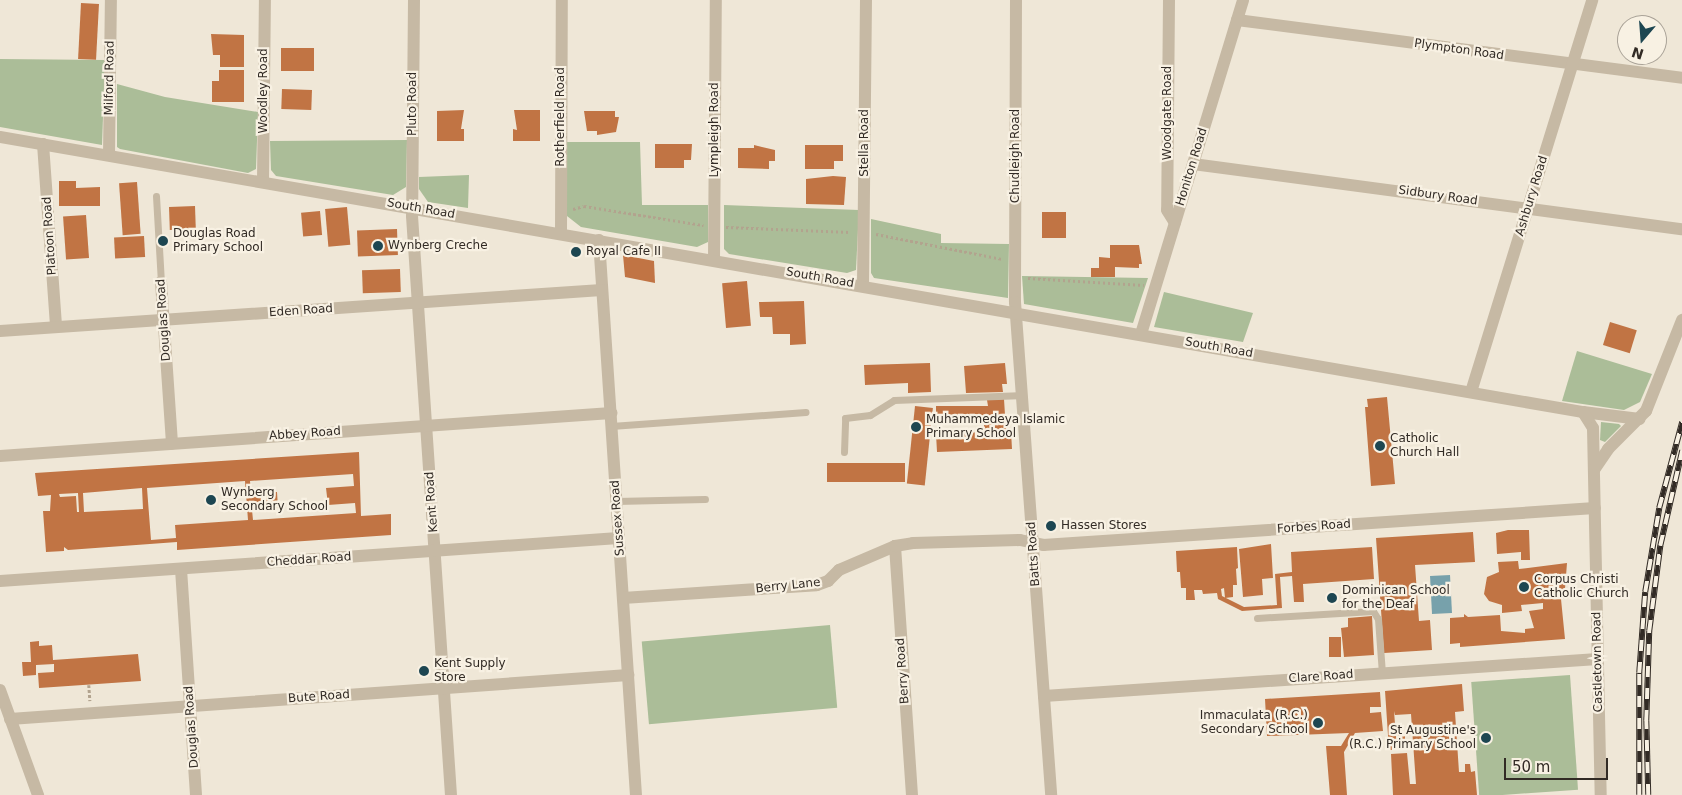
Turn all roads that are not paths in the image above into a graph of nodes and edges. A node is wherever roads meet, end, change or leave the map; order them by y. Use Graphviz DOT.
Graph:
graph roads {
  1 [pos="111,0"];
  2 [pos="264,0"];
  3 [pos="414,0"];
  4 [pos="562,0"];
  5 [pos="716,0"];
  6 [pos="866,0"];
  7 [pos="1016,0"];
  8 [pos="1169,0"];
  9 [pos="1243,0"];
  10 [pos="1592,0"];
  11 [pos="1237,20"];
  12 [pos="1572,64"];
  13 [pos="1682,78"];
  14 [pos="0,137"];
  15 [pos="43,144"];
  16 [pos="109,155"];
  17 [pos="1193,164"];
  18 [pos="263,182"];
  19 [pos="156,196"];
  20 [pos="412,208"];
  21 [pos="1528,208"];
  22 [pos="1175,223"];
  23 [pos="1682,229"];
  24 [pos="561,233"];
  25 [pos="599,240"];
  26 [pos="714,260"];
  27 [pos="162,282"];
  28 [pos="863,286"];
  29 [pos="602,290"];
  30 [pos="418,303"];
  31 [pos="1016,312"];
  32 [pos="164,320"];
  33 [pos="1682,320"];
  34 [pos="56,328"];
  35 [pos="0,331"];
  36 [pos="1142,334"];
  37 [pos="1472,392"];
  38 [pos="1023,395"];
  39 [pos="805,412"];
  40 [pos="1583,412"];
  41 [pos="610,413"];
  42 [pos="1640,420"];
  43 [pos="427,426"];
  44 [pos="612,426"];
  45 [pos="172,444"];
  46 [pos="844,452"];
  47 [pos="0,456"];
  48 [pos="1594,470"];
  49 [pos="705,499"];
  50 [pos="616,501"];
  51 [pos="1595,508"];
  52 [pos="619,538"];
  53 [pos="1033,542"];
  54 [pos="895,546"];
  55 [pos="435,550"];
  56 [pos="181,569"];
  57 [pos="0,581"];
  58 [pos="623,598"];
  59 [pos="1256,618"];
  60 [pos="1598,659"];
  61 [pos="1382,673"];
  62 [pos="628,676"];
  63 [pos="444,688"];
  64 [pos="0,690"];
  65 [pos="1044,696"];
  66 [pos="190,706"];
  67 [pos="10,719"];
  68 [pos="38,795"];
  69 [pos="196,795"];
  70 [pos="451,795"];
  71 [pos="636,795"];
  72 [pos="912,795"];
  73 [pos="1051,795"];
  74 [pos="1601,795"];
  1 -- 16 [label="street, Milford Road"];
  2 -- 18 [label="street, Woodley Road"];
  3 -- 20 [label="street, Pluto Road"];
  4 -- 24 [label="street, Rotherfield Road"];
  5 -- 26 [label="street, Lympleigh Road"];
  6 -- 28 [label="street, Stella Road"];
  7 -- 31 [label="street, Chudleigh Road"];
  8 -- 22 [label="street, Woodgate Road"];
  9 -- 11 [label="street, Honiton Road"];
  10 -- 12 [label="street, Ashbury Road"];
  11 -- 12 [label="street, Plympton Road"];
  11 -- 17 [label="street, Honiton Road"];
  12 -- 13 [label="street, Plympton Road"];
  12 -- 21 [label="street, Ashbury Road"];
  14 -- 15 [label="street, South Road"];
  15 -- 16 [label="street, South Road"];
  15 -- 34 [label="street, Platoon Road"];
  16 -- 18 [label="street, South Road"];
  17 -- 21 [label="street, Sidbury Road"];
  17 -- 22 [label="street, Honiton Road"];
  18 -- 20 [label="street, South Road"];
  19 -- 27 [label="lane, Douglas Road"];
  20 -- 24 [label="street, South Road"];
  20 -- 30 [label="street, Kent Road"];
  21 -- 23 [label="street, Sidbury Road"];
  21 -- 37 [label="street, Ashbury Road"];
  22 -- 36 [label="street, Honiton Road"];
  24 -- 25 [label="street, South Road"];
  25 -- 26 [label="street, South Road"];
  25 -- 29 [label="street, Sussex Road"];
  26 -- 28 [label="street, South Road"];
  27 -- 32 [label="street, Douglas Road"];
  28 -- 31 [label="street, South Road"];
  29 -- 30 [label="street, Eden Road"];
  29 -- 41 [label="street, Sussex Road"];
  30 -- 32 [label="street, Eden Road"];
  30 -- 43 [label="street, Kent Road"];
  31 -- 36 [label="street, South Road"];
  31 -- 38 [label="street, Batts Road"];
  32 -- 34 [label="street, Eden Road"];
  32 -- 45 [label="street, Douglas Road"];
  33 -- 42 [label="street"];
  34 -- 35 [label="street, Eden Road"];
  36 -- 37 [label="street, South Road"];
  37 -- 40 [label="street, South Road"];
  38 -- 46 [label="lane"];
  38 -- 53 [label="street, Batts Road"];
  39 -- 44 [label="lane"];
  40 -- 42 [label="street, South Road"];
  40 -- 48 [label="street, Castletown Road"];
  41 -- 43 [label="street, Abbey Road"];
  41 -- 44 [label="street, Sussex Road"];
  42 -- 48 [label="street"];
  43 -- 45 [label="street, Abbey Road"];
  43 -- 55 [label="street, Kent Road"];
  44 -- 50 [label="street, Sussex Road"];
  45 -- 47 [label="street, Abbey Road"];
  48 -- 51 [label="street, Castletown Road"];
  49 -- 50 [label="lane"];
  50 -- 52 [label="street, Sussex Road"];
  51 -- 53 [label="street, Forbes Road"];
  51 -- 60 [label="street, Castletown Road"];
  52 -- 55 [label="street, Cheddar Road"];
  52 -- 58 [label="street, Sussex Road"];
  53 -- 54 [label="street, Berry Lane"];
  53 -- 65 [label="street, Batts Road"];
  54 -- 58 [label="street, Berry Lane"];
  54 -- 72 [label="street, Berry Road"];
  55 -- 56 [label="street, Cheddar Road"];
  55 -- 63 [label="street, Kent Road"];
  56 -- 57 [label="street, Cheddar Road"];
  56 -- 66 [label="street, Douglas Road"];
  58 -- 62 [label="street, Sussex Road"];
  59 -- 61 [label="lane"];
  60 -- 61 [label="street, Clare Road"];
  60 -- 74 [label="street, Castletown Road"];
  61 -- 65 [label="street, Clare Road"];
  62 -- 63 [label="street, Bute Road"];
  62 -- 71 [label="street, Sussex Road"];
  63 -- 66 [label="street, Bute Road"];
  63 -- 70 [label="street, Kent Road"];
  64 -- 67 [label="street"];
  65 -- 73 [label="street, Batts Road"];
  66 -- 67 [label="street, Bute Road"];
  66 -- 69 [label="street, Douglas Road"];
  67 -- 68 [label="street"];
}
